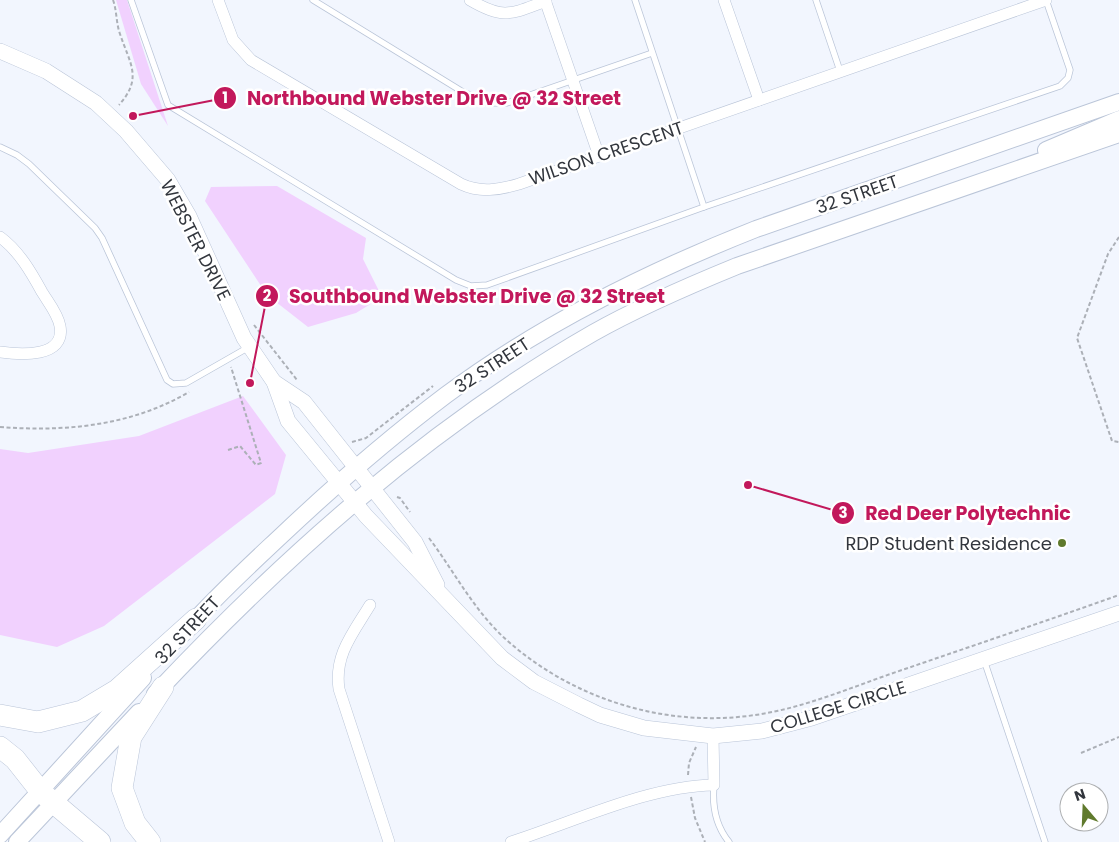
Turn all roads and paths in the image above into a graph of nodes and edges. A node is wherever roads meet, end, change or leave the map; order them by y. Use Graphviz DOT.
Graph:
graph roads {
  1 [pos="113,0"];
  2 [pos="131,0"];
  3 [pos="218,0"];
  4 [pos="313,0"];
  5 [pos="470,0"];
  6 [pos="635,0"];
  7 [pos="724,0"];
  8 [pos="816,0"];
  9 [pos="1046,0"];
  10 [pos="546,1"];
  11 [pos="0,51"];
  12 [pos="652,53"];
  13 [pos="840,72"];
  14 [pos="573,79"];
  15 [pos="759,100"];
  16 [pos="1119,102"];
  17 [pos="118,106"];
  18 [pos="1119,119"];
  19 [pos="677,129"];
  20 [pos="1119,134"];
  21 [pos="0,147"];
  22 [pos="599,156"];
  23 [pos="984,181"];
  24 [pos="704,207"];
  25 [pos="0,237"];
  26 [pos="1119,238"];
  27 [pos="250,346"];
  28 [pos="0,352"];
  29 [pos="236,364"];
  30 [pos="231,367"];
  31 [pos="224,371"];
  32 [pos="274,382"];
  33 [pos="193,390"];
  34 [pos="0,427"];
  35 [pos="1119,442"];
  36 [pos="228,450"];
  37 [pos="355,468"];
  38 [pos="337,483"];
  39 [pos="371,489"];
  40 [pos="394,496"];
  41 [pos="355,503"];
  42 [pos="415,519"];
  43 [pos="425,533"];
  44 [pos="442,594"];
  45 [pos="1119,595"];
  46 [pos="370,605"];
  47 [pos="1119,613"];
  48 [pos="196,619"];
  49 [pos="984,660"];
  50 [pos="162,687"];
  51 [pos="0,715"];
  52 [pos="713,736"];
  53 [pos="1119,737"];
  54 [pos="0,747"];
  55 [pos="1081,752"];
  56 [pos="714,785"];
  57 [pos="48,797"];
  58 [pos="0,835"];
  59 [pos="18,842"];
  60 [pos="100,842"];
  61 [pos="150,842"];
  62 [pos="390,842"];
  63 [pos="511,842"];
  64 [pos="729,842"];
  65 [pos="1045,842"];
  1 -- 17 [label="path"];
  2 -- 24 [label="lane"];
  3 -- 22 [label="street, WILSON CRESCENT"];
  4 -- 14 [label="lane"];
  5 -- 10 [label="street"];
  6 -- 12 [label="lane"];
  7 -- 15 [label="street"];
  8 -- 13 [label="lane"];
  9 -- 13 [label="street, WILSON CRESCENT"];
  9 -- 24 [label="lane"];
  10 -- 14 [label="street"];
  11 -- 27 [label="street, WEBSTER DRIVE"];
  12 -- 14 [label="lane"];
  12 -- 19 [label="lane"];
  13 -- 15 [label="street, WILSON CRESCENT"];
  14 -- 22 [label="street"];
  15 -- 19 [label="street, WILSON CRESCENT"];
  16 -- 37 [label="main road, 32 STREET"];
  18 -- 23 [label="main road"];
  19 -- 22 [label="street, WILSON CRESCENT"];
  19 -- 24 [label="lane"];
  20 -- 23 [label="main road, 32 STREET"];
  21 -- 27 [label="lane"];
  23 -- 39 [label="main road, 32 STREET"];
  25 -- 28 [label="street"];
  26 -- 35 [label="path"];
  27 -- 32 [label="street, WEBSTER DRIVE"];
  29 -- 30 [label="path"];
  30 -- 31 [label="path"];
  30 -- 36 [label="path"];
  32 -- 37 [label="street, WEBSTER DRIVE"];
  32 -- 38 [label="street, WEBSTER DRIVE"];
  33 -- 34 [label="path"];
  37 -- 38 [label="main road, 32 STREET"];
  37 -- 39 [label="street, WEBSTER DRIVE"];
  38 -- 41 [label="street, WEBSTER DRIVE"];
  38 -- 48 [label="main road, 32 STREET"];
  39 -- 41 [label="main road, 32 STREET"];
  39 -- 44 [label="street, COLLEGE CIRCLE"];
  40 -- 42 [label="path"];
  41 -- 44 [label="street, COLLEGE CIRCLE"];
  41 -- 50 [label="main road, 32 STREET"];
  43 -- 45 [label="path"];
  44 -- 52 [label="street, COLLEGE CIRCLE"];
  46 -- 62 [label="street"];
  47 -- 49 [label="street, COLLEGE CIRCLE"];
  48 -- 51 [label="highway"];
  48 -- 57 [label="main road, 32 STREET"];
  49 -- 52 [label="street, COLLEGE CIRCLE"];
  49 -- 65 [label="lane"];
  50 -- 57 [label="main road, 32 STREET"];
  50 -- 61 [label="highway"];
  52 -- 56 [label="street"];
  53 -- 55 [label="path"];
  54 -- 57 [label="highway"];
  56 -- 63 [label="street"];
  56 -- 64 [label="lane"];
  57 -- 58 [label="main road, 32 STREET"];
  57 -- 59 [label="main road, 32 STREET"];
  57 -- 60 [label="highway"];
}
